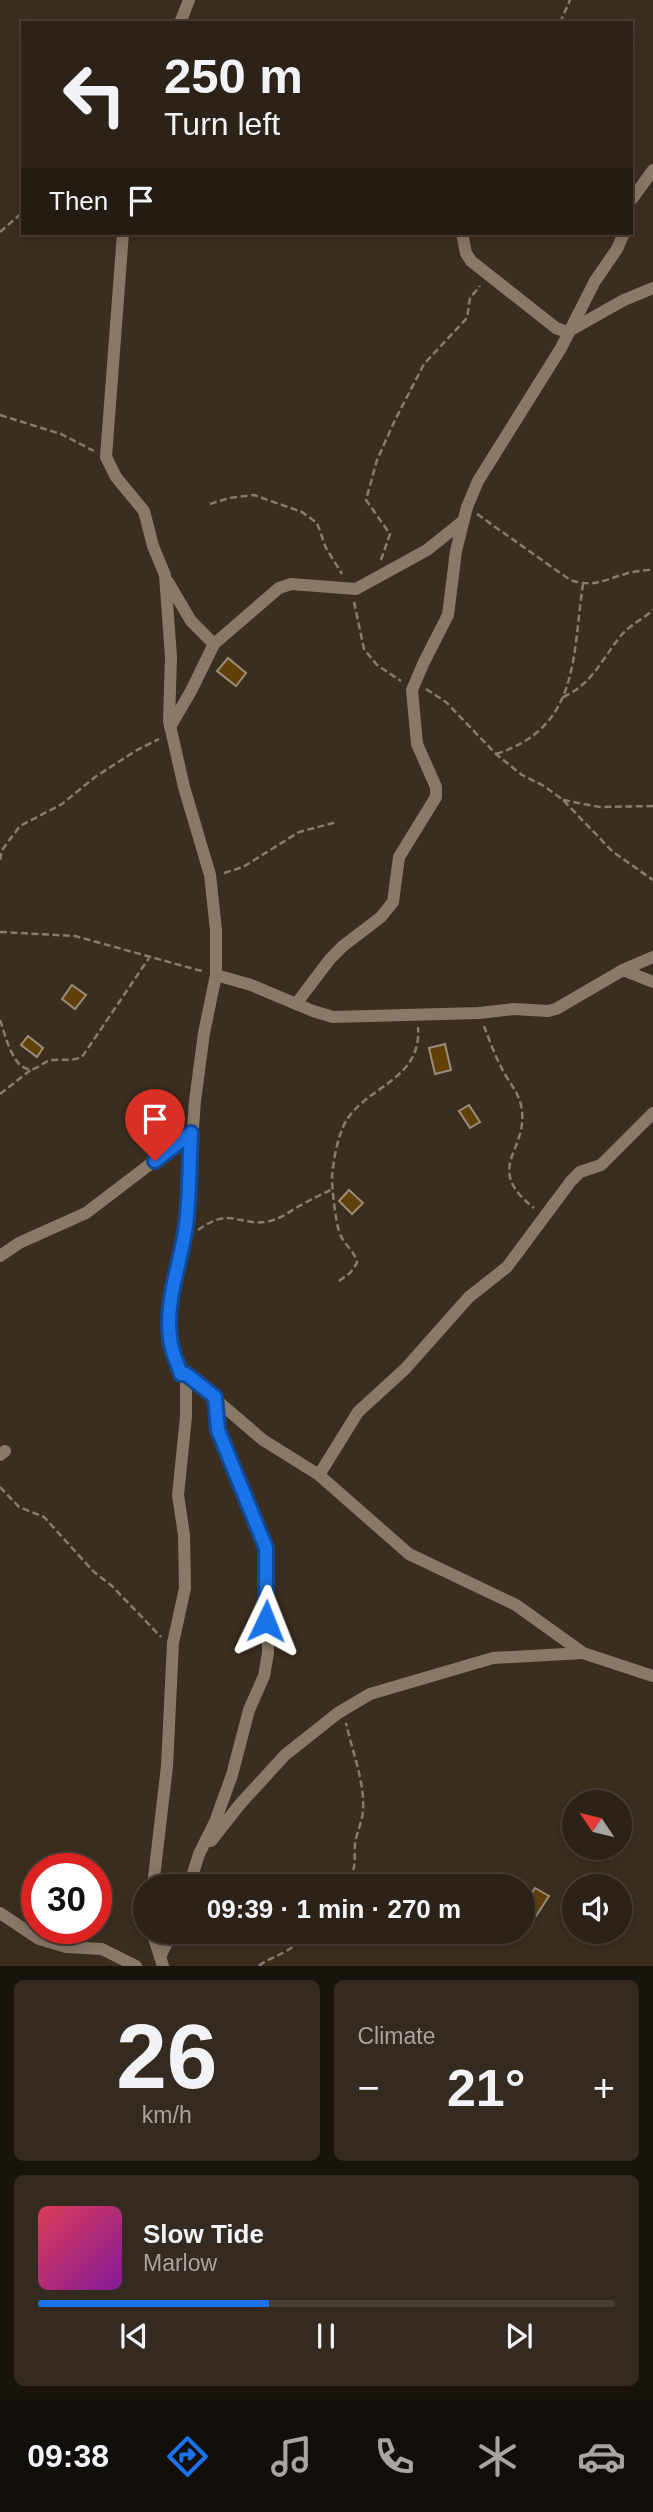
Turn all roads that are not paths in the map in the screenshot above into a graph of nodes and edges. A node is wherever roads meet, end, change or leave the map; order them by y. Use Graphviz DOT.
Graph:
graph roads {
  1 [pos="191,2"];
  2 [pos="181,21"];
  3 [pos="653,170"];
  4 [pos="633,198"];
  5 [pos="123,235"];
  6 [pos="463,235"];
  7 [pos="623,235"];
  8 [pos="653,288"];
  9 [pos="567,332"];
  10 [pos="462,522"];
  11 [pos="165,575"];
  12 [pos="214,644"];
  13 [pos="171,730"];
  14 [pos="653,957"];
  15 [pos="623,970"];
  16 [pos="216,975"];
  17 [pos="653,982"];
  18 [pos="296,1004"];
  19 [pos="653,1113"];
  20 [pos="191,1133"];
  21 [pos="0,1256"];
  22 [pos="186,1374"];
  23 [pos="215,1397"];
  24 [pos="319,1475"];
  25 [pos="583,1653"];
  26 [pos="653,1676"];
  27 [pos="202,1847"];
  28 [pos="154,1874"];
  29 [pos="192,1874"];
  30 [pos="0,1913"];
  31 [pos="156,1944"];
  32 [pos="167,1944"];
  33 [pos="161,1961"];
  34 [pos="136,1966"];
  1 -- 2 [label="street"];
  3 -- 4 [label="street"];
  5 -- 11 [label="street"];
  6 -- 9 [label="street"];
  7 -- 9 [label="street"];
  8 -- 9 [label="street"];
  9 -- 10 [label="street"];
  10 -- 12 [label="street"];
  10 -- 18 [label="street"];
  11 -- 12 [label="street"];
  11 -- 13 [label="street"];
  12 -- 13 [label="street"];
  13 -- 16 [label="street"];
  14 -- 15 [label="street"];
  15 -- 17 [label="street"];
  15 -- 18 [label="street"];
  16 -- 18 [label="street"];
  16 -- 20 [label="street"];
  19 -- 24 [label="street"];
  20 -- 21 [label="street"];
  20 -- 22 [label="street"];
  22 -- 23 [label="street"];
  22 -- 28 [label="street"];
  23 -- 24 [label="street"];
  23 -- 27 [label="street"];
  24 -- 25 [label="street"];
  25 -- 26 [label="street"];
  25 -- 27 [label="street"];
  27 -- 29 [label="street"];
  30 -- 34 [label="street"];
  31 -- 33 [label="street"];
  32 -- 33 [label="street"];
}
